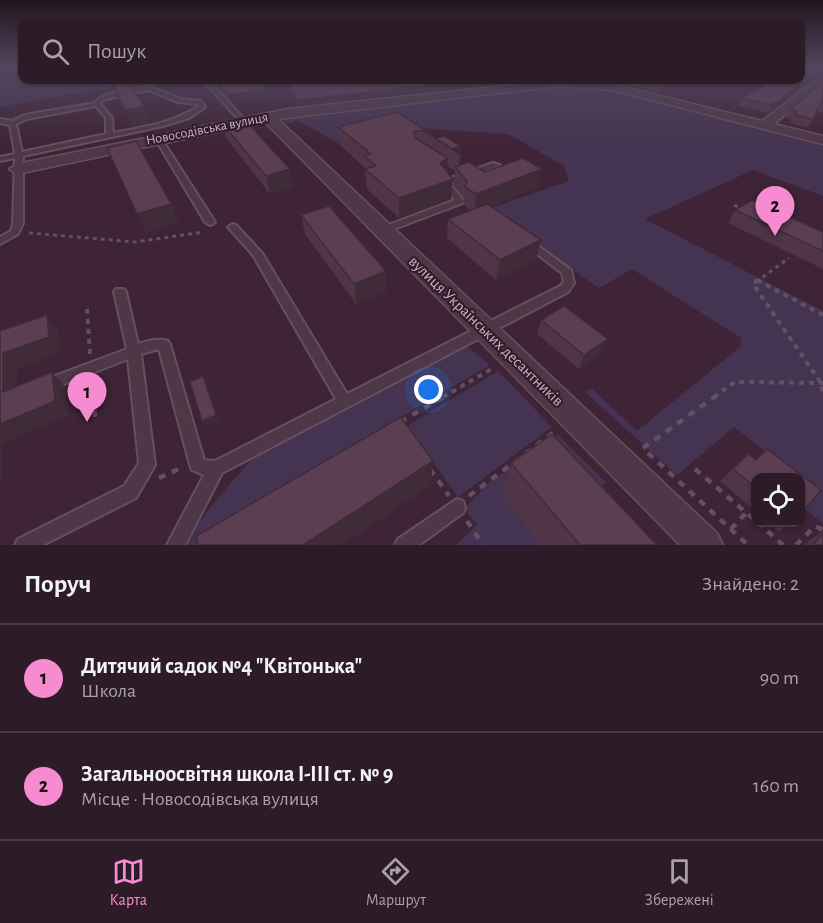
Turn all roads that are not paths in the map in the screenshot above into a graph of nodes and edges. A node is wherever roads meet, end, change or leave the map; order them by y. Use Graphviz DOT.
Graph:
graph roads {
  1 [pos="131,91"];
  2 [pos="157,91"];
  3 [pos="216,91"];
  4 [pos="483,91"];
  5 [pos="645,91"];
  6 [pos="806,91"];
  7 [pos="97,104"];
  8 [pos="268,117"];
  9 [pos="0,121"];
  10 [pos="243,121"];
  11 [pos="13,123"];
  12 [pos="763,126"];
  13 [pos="110,136"];
  14 [pos="158,138"];
  15 [pos="823,140"];
  16 [pos="0,159"];
  17 [pos="18,162"];
  18 [pos="496,165"];
  19 [pos="448,172"];
  20 [pos="458,179"];
  21 [pos="210,222"];
  22 [pos="233,228"];
  23 [pos="383,230"];
  24 [pos="513,232"];
  25 [pos="0,241"];
  26 [pos="120,292"];
  27 [pos="485,329"];
  28 [pos="134,352"];
  29 [pos="49,384"];
  30 [pos="344,401"];
  31 [pos="216,468"];
  32 [pos="457,507"];
  33 [pos="24,545"];
  34 [pos="176,545"];
  35 [pos="404,545"];
  36 [pos="705,545"];
  1 -- 7 [label="lane"];
  2 -- 13 [label="lane"];
  3 -- 10 [label="lane"];
  4 -- 8 [label="street, Новосодівська вулиця"];
  5 -- 12 [label="street, Новосодівська вулиця"];
  6 -- 12 [label="street"];
  7 -- 11 [label="lane"];
  7 -- 13 [label="lane"];
  8 -- 10 [label="street, Новосодівська вулиця"];
  8 -- 23 [label="street, вулиця Українських десантників"];
  9 -- 11 [label="lane"];
  10 -- 14 [label="street, Новосодівська вулиця"];
  11 -- 17 [label="lane"];
  12 -- 15 [label="street, Новосодівська вулиця"];
  13 -- 17 [label="lane"];
  14 -- 17 [label="street, Новосодівська вулиця"];
  14 -- 21 [label="lane"];
  16 -- 17 [label="lane"];
  17 -- 25 [label="lane"];
  18 -- 20 [label="lane"];
  19 -- 20 [label="lane"];
  20 -- 23 [label="lane"];
  22 -- 30 [label="lane"];
  23 -- 27 [label="street, вулиця Українських десантників"];
  24 -- 27 [label="lane"];
  26 -- 28 [label="lane"];
  27 -- 30 [label="lane"];
  27 -- 36 [label="street, вулиця Українських десантників"];
  28 -- 29 [label="lane"];
  28 -- 31 [label="lane"];
  28 -- 33 [label="lane"];
  30 -- 31 [label="lane"];
  31 -- 34 [label="lane"];
  32 -- 35 [label="lane"];
}
